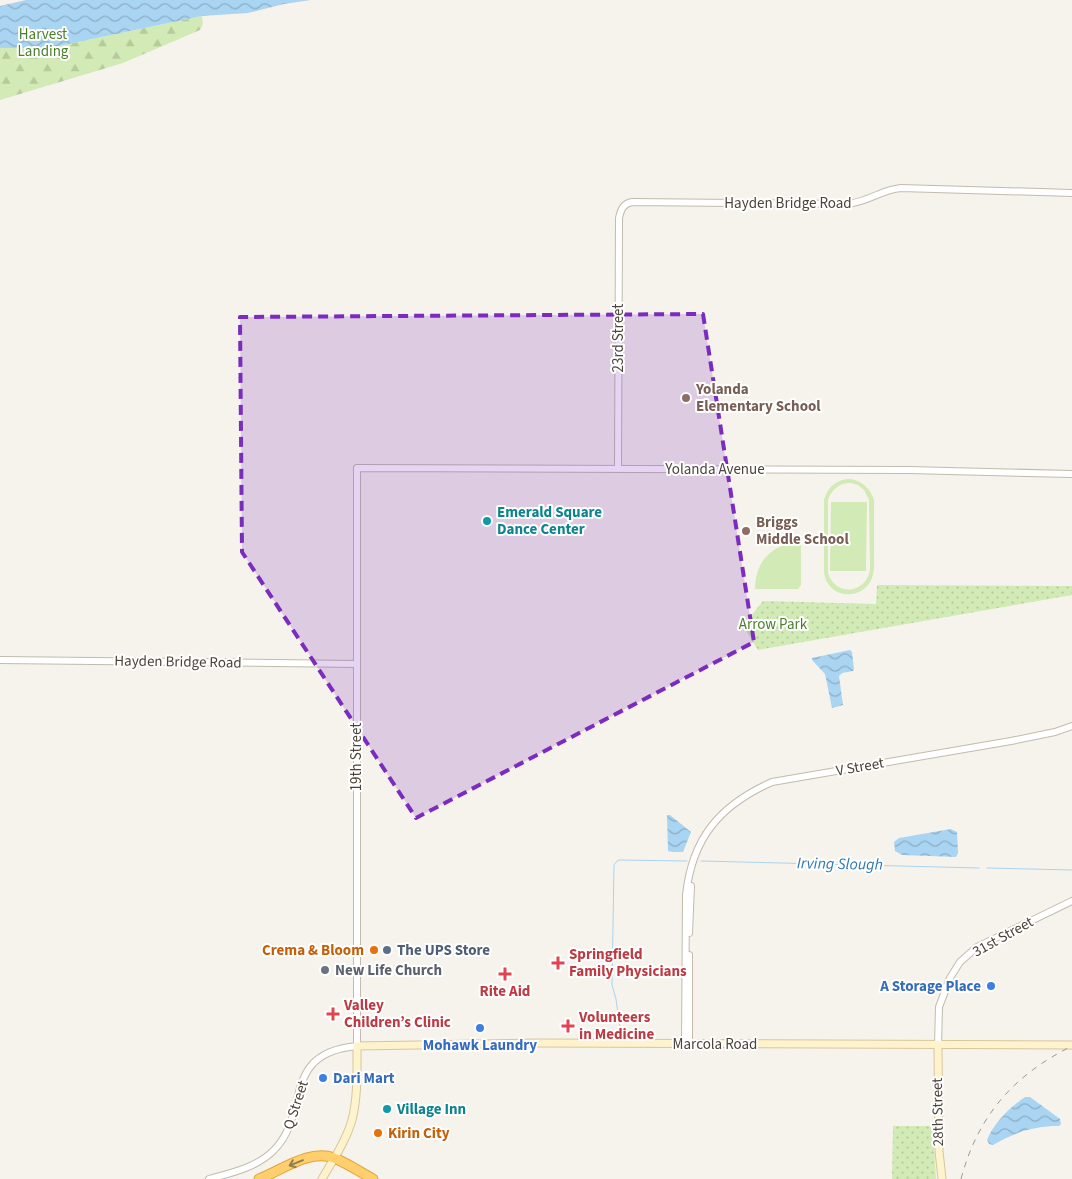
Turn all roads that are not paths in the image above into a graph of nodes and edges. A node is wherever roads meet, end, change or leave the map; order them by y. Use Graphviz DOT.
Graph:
graph roads {
  1 [pos="1072,193"];
  2 [pos="622,208"];
  3 [pos="357,468"];
  4 [pos="618,468"];
  5 [pos="1072,474"];
  6 [pos="0,660"];
  7 [pos="356,664"];
  8 [pos="1072,726"];
  9 [pos="1072,900"];
  10 [pos="687,1044"];
  11 [pos="938,1045"];
  12 [pos="1072,1045"];
  13 [pos="357,1046"];
  14 [pos="334,1158"];
  15 [pos="209,1179"];
  16 [pos="259,1179"];
  17 [pos="322,1179"];
  18 [pos="373,1179"];
  19 [pos="942,1179"];
  1 -- 2 [label="street, Hayden Bridge Road"];
  2 -- 4 [label="street, 23rd Street"];
  3 -- 4 [label="street, Yolanda Avenue"];
  3 -- 7 [label="street, 19th Street"];
  4 -- 5 [label="street, Yolanda Avenue"];
  6 -- 7 [label="street, Hayden Bridge Road"];
  7 -- 13 [label="street, 19th Street"];
  8 -- 10 [label="street, V Street"];
  9 -- 11 [label="street, 31st Street"];
  10 -- 11 [label="main road, Marcola Road"];
  10 -- 13 [label="main road, Marcola Road"];
  11 -- 12 [label="main road, Marcola Road"];
  11 -- 19 [label="main road, 28th Street"];
  13 -- 14 [label="main road"];
  13 -- 15 [label="street, Q Street"];
  14 -- 16 [label="highway, one-way"];
  14 -- 17 [label="main road"];
  14 -- 18 [label="highway"];
}
